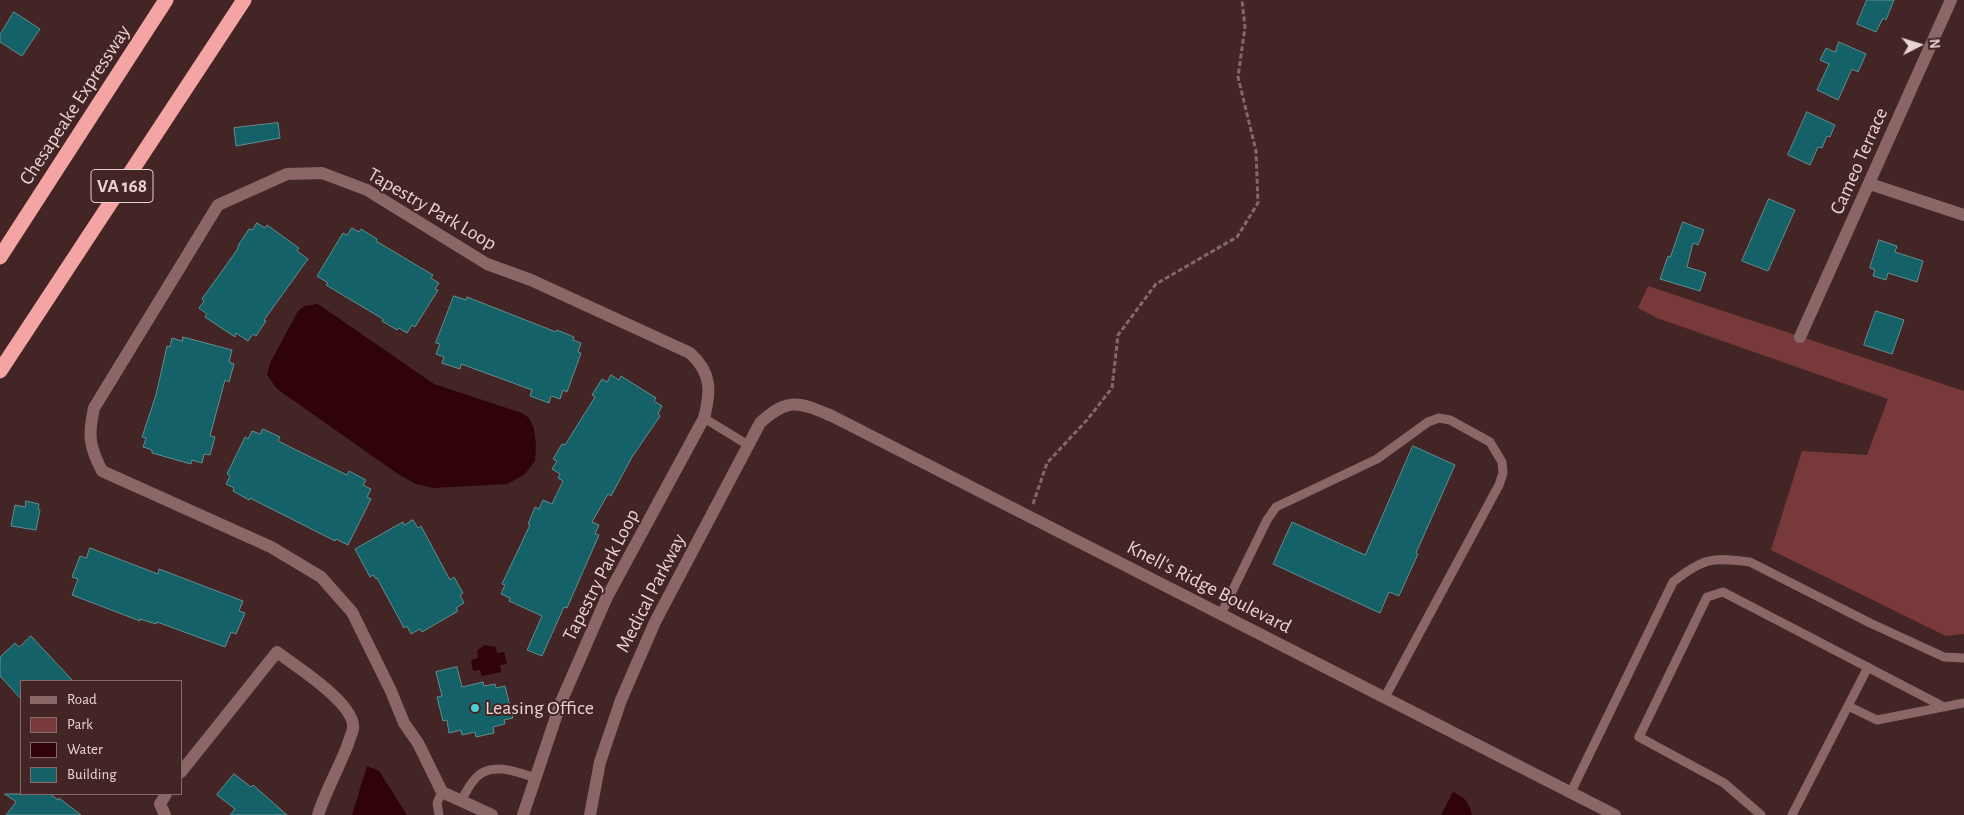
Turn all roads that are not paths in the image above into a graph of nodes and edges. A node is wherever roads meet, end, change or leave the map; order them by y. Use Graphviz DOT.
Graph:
graph roads {
  1 [pos="166,0"];
  2 [pos="244,0"];
  3 [pos="1952,0"];
  4 [pos="1870,184"];
  5 [pos="1964,214"];
  6 [pos="0,257"];
  7 [pos="1800,337"];
  8 [pos="0,371"];
  9 [pos="781,406"];
  10 [pos="704,418"];
  11 [pos="748,445"];
  12 [pos="1221,614"];
  13 [pos="1964,658"];
  14 [pos="1868,667"];
  15 [pos="1385,697"];
  16 [pos="1964,703"];
  17 [pos="1848,706"];
  18 [pos="1944,707"];
  19 [pos="182,771"];
  20 [pos="536,778"];
  21 [pos="442,792"];
  22 [pos="1571,792"];
  23 [pos="165,795"];
  24 [pos="461,800"];
  25 [pos="165,815"];
  26 [pos="318,815"];
  27 [pos="439,815"];
  28 [pos="492,815"];
  29 [pos="523,815"];
  30 [pos="590,815"];
  31 [pos="1615,815"];
  32 [pos="1762,815"];
  33 [pos="1792,815"];
  1 -- 6 [label="highway, Chesapeake Expressway / VA 168"];
  2 -- 8 [label="highway, VA 168"];
  3 -- 4 [label="street, Cameo Terrace"];
  4 -- 5 [label="street"];
  4 -- 7 [label="street, Cameo Terrace"];
  9 -- 11 [label="street, Medical Parkway"];
  9 -- 12 [label="street, Knell's Ridge Boulevard"];
  10 -- 11 [label="lane"];
  10 -- 20 [label="street, Tapestry Park Loop"];
  10 -- 21 [label="street, Tapestry Park Loop"];
  11 -- 30 [label="street, Medical Parkway"];
  12 -- 15 [label="street, Knell's Ridge Boulevard"];
  12 -- 15 [label="lane"];
  13 -- 22 [label="lane"];
  14 -- 17 [label="lane"];
  14 -- 18 [label="lane"];
  14 -- 32 [label="lane"];
  15 -- 22 [label="street, Knell's Ridge Boulevard"];
  16 -- 18 [label="lane"];
  17 -- 18 [label="lane"];
  17 -- 33 [label="lane"];
  19 -- 26 [label="street"];
  20 -- 24 [label="lane"];
  20 -- 29 [label="street, Tapestry Park Loop"];
  21 -- 24 [label="street"];
  21 -- 27 [label="lane"];
  22 -- 31 [label="street, Knell's Ridge Boulevard"];
  23 -- 25 [label="street"];
  24 -- 28 [label="street"];
}
